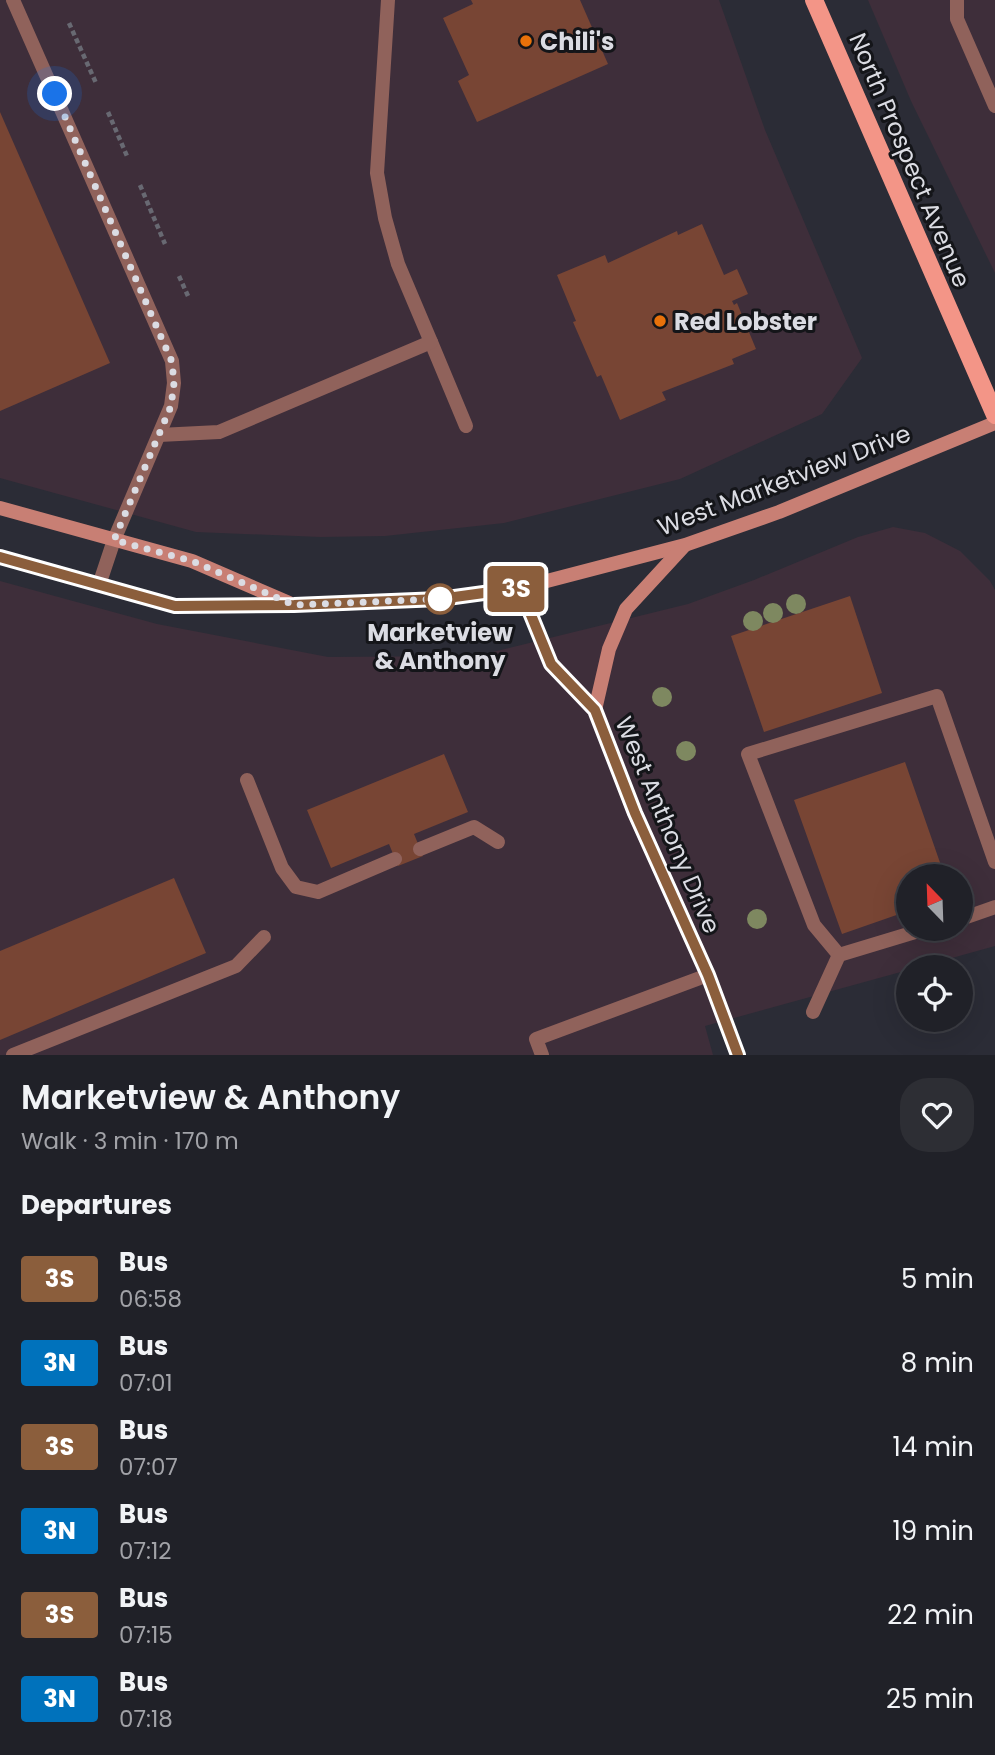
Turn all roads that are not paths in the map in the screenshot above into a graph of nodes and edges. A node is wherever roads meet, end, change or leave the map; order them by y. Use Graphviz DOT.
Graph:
graph roads {
  1 [pos="13,0"];
  2 [pos="388,0"];
  3 [pos="814,0"];
  4 [pos="957,0"];
  5 [pos="995,106"];
  6 [pos="431,342"];
  7 [pos="995,415"];
  8 [pos="995,423"];
  9 [pos="466,426"];
  10 [pos="159,435"];
  11 [pos="0,508"];
  12 [pos="114,540"];
  13 [pos="685,545"];
  14 [pos="0,557"];
  15 [pos="99,585"];
  16 [pos="520,588"];
  17 [pos="294,605"];
  18 [pos="595,710"];
  19 [pos="247,780"];
  20 [pos="498,842"];
  21 [pos="420,849"];
  22 [pos="395,859"];
  23 [pos="995,862"];
  24 [pos="995,907"];
  25 [pos="973,915"];
  26 [pos="264,937"];
  27 [pos="896,938"];
  28 [pos="839,956"];
  29 [pos="708,975"];
  30 [pos="813,1012"];
  31 [pos="13,1055"];
  32 [pos="542,1055"];
  33 [pos="738,1055"];
  1 -- 10 [label="lane"];
  2 -- 6 [label="lane"];
  3 -- 7 [label="main road, North Prospect Avenue"];
  4 -- 5 [label="lane"];
  6 -- 9 [label="lane"];
  6 -- 10 [label="lane"];
  8 -- 13 [label="main road, West Marketview Drive"];
  10 -- 12 [label="lane"];
  11 -- 12 [label="main road, West Marketview Drive"];
  12 -- 15 [label="lane"];
  12 -- 17 [label="main road, West Marketview Drive"];
  13 -- 16 [label="main road, West Marketview Drive"];
  13 -- 18 [label="main road"];
  14 -- 15 [label="main road, West Marketview Drive"];
  15 -- 17 [label="main road, West Marketview Drive"];
  16 -- 17 [label="main road, West Marketview Drive"];
  16 -- 18 [label="main road, West Anthony Drive"];
  18 -- 29 [label="main road, West Anthony Drive"];
  19 -- 22 [label="lane"];
  20 -- 21 [label="lane"];
  23 -- 28 [label="lane"];
  24 -- 25 [label="lane"];
  26 -- 31 [label="lane"];
  27 -- 28 [label="lane"];
  28 -- 30 [label="lane"];
  29 -- 32 [label="lane"];
  29 -- 33 [label="main road, West Anthony Drive"];
}
